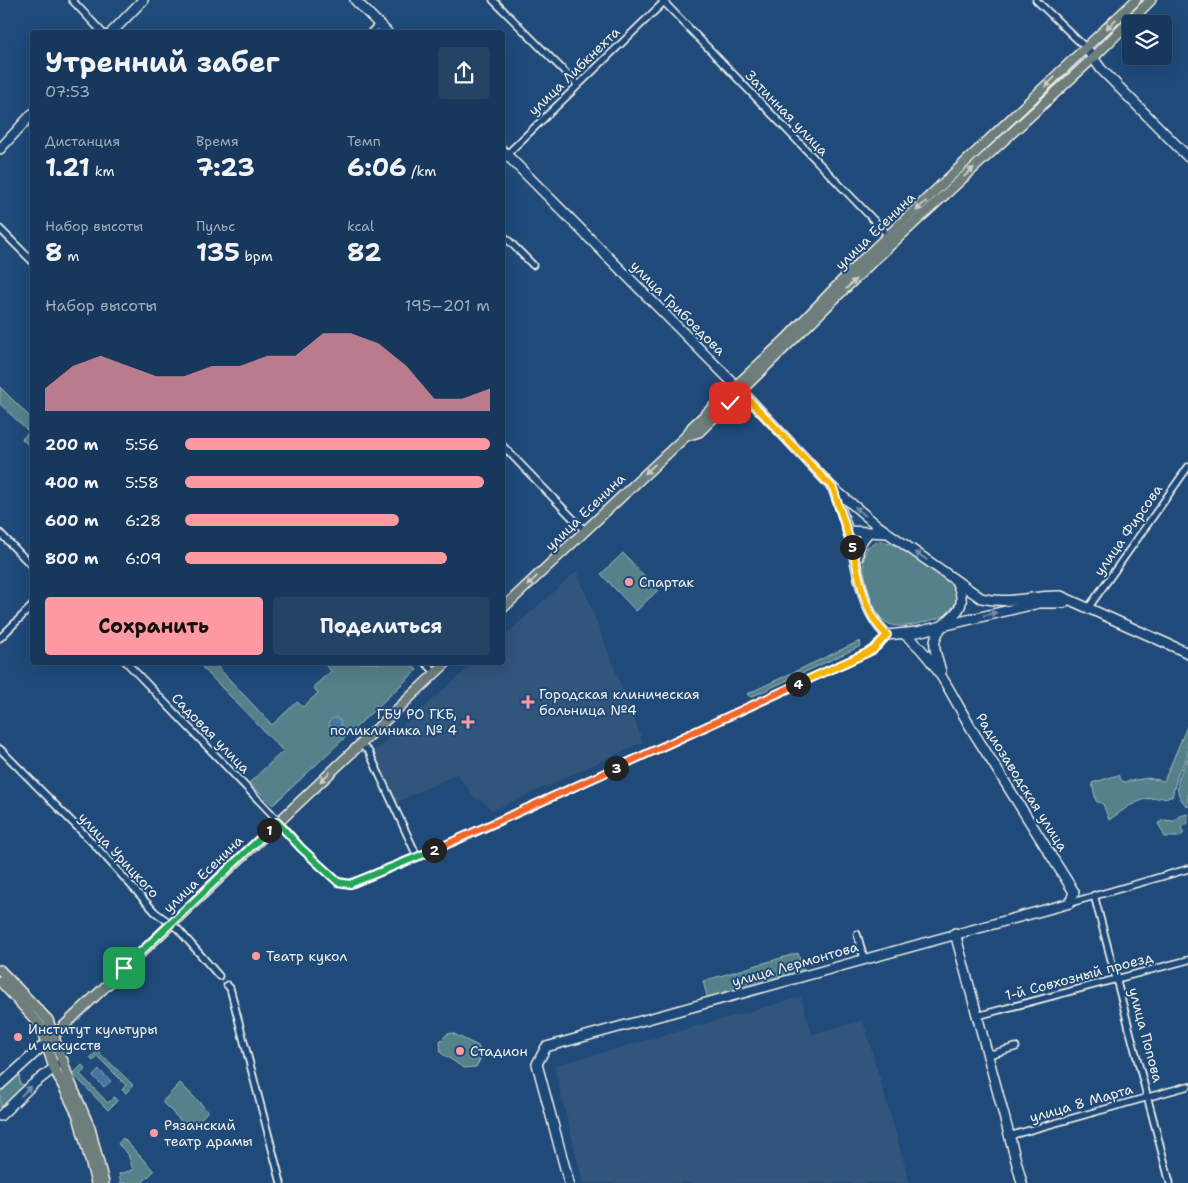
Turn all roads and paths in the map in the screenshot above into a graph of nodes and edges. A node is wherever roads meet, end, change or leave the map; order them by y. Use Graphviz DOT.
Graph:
graph roads {
  1 [pos="72,0"];
  2 [pos="143,0"];
  3 [pos="355,0"];
  4 [pos="493,0"];
  5 [pos="1036,0"];
  6 [pos="1136,0"];
  7 [pos="1151,0"];
  8 [pos="663,1"];
  9 [pos="379,24"];
  10 [pos="100,30"];
  11 [pos="114,30"];
  12 [pos="373,30"];
  13 [pos="385,30"];
  14 [pos="1086,48"];
  15 [pos="1092,58"];
  16 [pos="578,85"];
  17 [pos="30,116"];
  18 [pos="0,149"];
  19 [pos="505,154"];
  20 [pos="505,156"];
  21 [pos="1188,157"];
  22 [pos="0,228"];
  23 [pos="505,237"];
  24 [pos="892,239"];
  25 [pos="30,260"];
  26 [pos="533,265"];
  27 [pos="738,388"];
  28 [pos="505,448"];
  29 [pos="1188,467"];
  30 [pos="833,488"];
  31 [pos="878,526"];
  32 [pos="585,531"];
  33 [pos="848,532"];
  34 [pos="869,532"];
  35 [pos="0,533"];
  36 [pos="887,533"];
  37 [pos="30,564"];
  38 [pos="858,569"];
  39 [pos="955,579"];
  40 [pos="505,606"];
  41 [pos="1085,606"];
  42 [pos="30,608"];
  43 [pos="943,625"];
  44 [pos="904,634"];
  45 [pos="887,635"];
  46 [pos="0,638"];
  47 [pos="1188,653"];
  48 [pos="129,665"];
  49 [pos="428,665"];
  50 [pos="444,665"];
  51 [pos="436,673"];
  52 [pos="941,676"];
  53 [pos="360,744"];
  54 [pos="0,749"];
  55 [pos="277,822"];
  56 [pos="417,856"];
  57 [pos="1188,869"];
  58 [pos="1094,895"];
  59 [pos="1070,902"];
  60 [pos="171,924"];
  61 [pos="955,933"];
  62 [pos="858,934"];
  63 [pos="864,958"];
  64 [pos="1188,960"];
  65 [pos="0,970"];
  66 [pos="219,976"];
  67 [pos="1116,979"];
  68 [pos="0,981"];
  69 [pos="227,985"];
  70 [pos="977,1016"];
  71 [pos="54,1035"];
  72 [pos="47,1042"];
  73 [pos="1016,1047"];
  74 [pos="988,1055"];
  75 [pos="63,1061"];
  76 [pos="54,1068"];
  77 [pos="0,1085"];
  78 [pos="1188,1086"];
  79 [pos="1148,1097"];
  80 [pos="0,1116"];
  81 [pos="1009,1136"];
  82 [pos="96,1183"];
  83 [pos="104,1183"];
  84 [pos="281,1183"];
  85 [pos="569,1183"];
  86 [pos="1022,1183"];
  87 [pos="1170,1183"];
  1 -- 10 [label="street"];
  2 -- 11 [label="street"];
  3 -- 9 [label="street"];
  4 -- 16 [label="street"];
  5 -- 14 [label="street"];
  6 -- 14 [label="main road, улица Есенина, one-way"];
  7 -- 15 [label="main road, улица Есенина"];
  8 -- 16 [label="street, улица Либкнехта"];
  8 -- 24 [label="street, Затинная улица"];
  9 -- 12 [label="street"];
  9 -- 13 [label="street"];
  14 -- 15 [label="street"];
  14 -- 24 [label="main road, улица Есенина, one-way"];
  15 -- 21 [label="street"];
  24 -- 15 [label="main road, улица Есенина, one-way"];
  16 -- 19 [label="street, улица Либкнехта"];
  17 -- 18 [label="street"];
  20 -- 27 [label="street, улица Грибоедова"];
  22 -- 25 [label="street"];
  23 -- 26 [label="street"];
  24 -- 27 [label="main road, улица Есенина"];
  27 -- 30 [label="street, улица Грибоедова"];
  27 -- 32 [label="main road, улица Есенина, one-way"];
  28 -- 32 [label="street"];
  29 -- 41 [label="street, улица Фирсова"];
  31 -- 30 [label="street, улица Грибоедова, one-way"];
  30 -- 33 [label="street"];
  31 -- 34 [label="street"];
  31 -- 36 [label="street, улица Грибоедова"];
  32 -- 40 [label="main road, улица Есенина, one-way"];
  33 -- 34 [label="street"];
  33 -- 38 [label="street"];
  34 -- 36 [label="street"];
  34 -- 38 [label="street"];
  35 -- 37 [label="street"];
  39 -- 36 [label="street, one-way"];
  38 -- 45 [label="street"];
  39 -- 41 [label="street"];
  39 -- 43 [label="street"];
  43 -- 41 [label="street, one-way"];
  41 -- 47 [label="street"];
  42 -- 46 [label="street"];
  43 -- 44 [label="street"];
  43 -- 52 [label="street"];
  44 -- 45 [label="street"];
  44 -- 52 [label="street"];
  45 -- 56 [label="street"];
  48 -- 55 [label="street, Садовая улица"];
  49 -- 51 [label="street"];
  50 -- 51 [label="main road, улица Есенина"];
  51 -- 53 [label="main road, улица Есенина"];
  52 -- 59 [label="street, Радиозаводская улица"];
  53 -- 55 [label="main road, улица Есенина, one-way"];
  53 -- 56 [label="street"];
  54 -- 60 [label="street, улица Урицкого"];
  55 -- 56 [label="street"];
  55 -- 60 [label="main road, улица Есенина"];
  57 -- 58 [label="street, улица Лермонтова"];
  58 -- 59 [label="street, улица Лермонтова"];
  58 -- 67 [label="street, улица Попова"];
  59 -- 61 [label="street, улица Лермонтова"];
  60 -- 66 [label="street, улица Урицкого"];
  60 -- 71 [label="main road, улица Есенина"];
  61 -- 63 [label="street, улица Лермонтова"];
  61 -- 70 [label="street"];
  62 -- 63 [label="street"];
  63 -- 85 [label="street, улица Лермонтова"];
  64 -- 67 [label="street, 1-й Совхозный проезд"];
  65 -- 71 [label="main road"];
  67 -- 70 [label="street, 1-й Совхозный проезд"];
  67 -- 79 [label="street, улица Попова"];
  68 -- 72 [label="main road"];
  69 -- 84 [label="street"];
  70 -- 74 [label="street"];
  71 -- 72 [label="main road, улица Есенина"];
  71 -- 75 [label="main road"];
  72 -- 76 [label="main road"];
  72 -- 77 [label="street, улица Есенина"];
  73 -- 74 [label="street"];
  74 -- 81 [label="street"];
  75 -- 76 [label="street"];
  75 -- 83 [label="main road"];
  80 -- 76 [label="street, one-way"];
  76 -- 82 [label="main road"];
  78 -- 79 [label="street, улица 8 Марта"];
  79 -- 81 [label="street, улица 8 Марта"];
  79 -- 87 [label="street, улица Попова"];
  81 -- 86 [label="street"];
}
